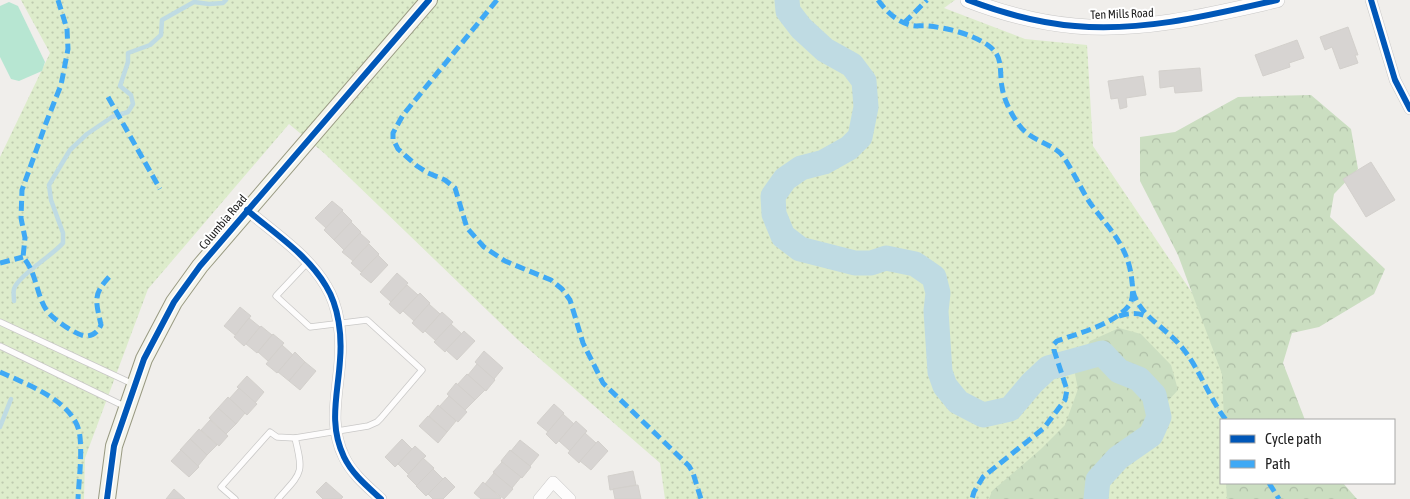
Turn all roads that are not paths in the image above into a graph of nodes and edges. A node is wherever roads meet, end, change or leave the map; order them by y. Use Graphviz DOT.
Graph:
graph roads {
  1 [pos="429,0"];
  2 [pos="968,0"];
  3 [pos="1277,0"];
  4 [pos="1371,0"];
  5 [pos="1410,109"];
  6 [pos="247,210"];
  7 [pos="308,262"];
  8 [pos="0,322"];
  9 [pos="339,324"];
  10 [pos="0,346"];
  11 [pos="135,385"];
  12 [pos="128,407"];
  13 [pos="336,431"];
  14 [pos="295,438"];
  15 [pos="107,499"];
  16 [pos="235,499"];
  17 [pos="278,499"];
  18 [pos="382,499"];
  19 [pos="539,499"];
  20 [pos="570,499"];
  1 -- 6 [label="main road, Columbia Road"];
  2 -- 3 [label="street, Ten Mills Road"];
  4 -- 5 [label="street"];
  6 -- 7 [label="street"];
  6 -- 11 [label="main road, Columbia Road"];
  7 -- 9 [label="street"];
  7 -- 9 [label="lane"];
  8 -- 11 [label="lane"];
  9 -- 13 [label="street"];
  9 -- 13 [label="lane"];
  10 -- 12 [label="lane"];
  11 -- 12 [label="main road, Columbia Road"];
  12 -- 15 [label="main road, Columbia Road"];
  13 -- 14 [label="lane"];
  13 -- 18 [label="street"];
  14 -- 16 [label="lane"];
  14 -- 17 [label="lane"];
  19 -- 20 [label="street"];
}
